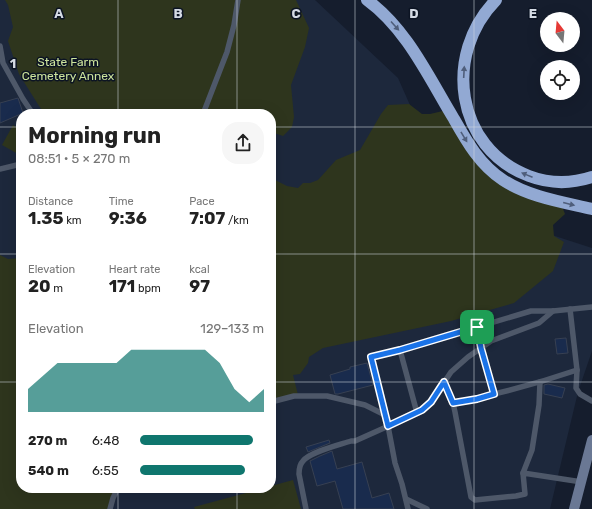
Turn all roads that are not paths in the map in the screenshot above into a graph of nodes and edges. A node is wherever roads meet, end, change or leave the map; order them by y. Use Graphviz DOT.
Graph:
graph roads {
  1 [pos="238,0"];
  2 [pos="367,0"];
  3 [pos="496,0"];
  4 [pos="0,46"];
  5 [pos="30,109"];
  6 [pos="204,109"];
  7 [pos="16,165"];
  8 [pos="0,169"];
  9 [pos="592,177"];
  10 [pos="592,209"];
  11 [pos="592,308"];
  12 [pos="570,309"];
  13 [pos="554,311"];
  14 [pos="477,327"];
  15 [pos="481,348"];
  16 [pos="400,350"];
  17 [pos="577,370"];
  18 [pos="444,382"];
  19 [pos="540,382"];
  20 [pos="494,394"];
  21 [pos="276,401"];
  22 [pos="592,401"];
  23 [pos="453,403"];
  24 [pos="417,413"];
  25 [pos="385,415"];
  26 [pos="388,426"];
  27 [pos="592,440"];
  28 [pos="523,473"];
  29 [pos="582,482"];
  30 [pos="116,493"];
  31 [pos="406,499"];
  32 [pos="110,509"];
  33 [pos="306,509"];
  34 [pos="408,509"];
  35 [pos="427,509"];
  36 [pos="574,509"];
  1 -- 6 [label="lane"];
  2 -- 10 [label="highway, one-way"];
  9 -- 3 [label="highway, one-way"];
  4 -- 5 [label="lane"];
  7 -- 8 [label="lane"];
  11 -- 12 [label="lane"];
  12 -- 13 [label="lane"];
  12 -- 17 [label="lane"];
  13 -- 14 [label="lane"];
  13 -- 15 [label="lane"];
  14 -- 15 [label="lane"];
  14 -- 16 [label="lane"];
  15 -- 18 [label="lane"];
  15 -- 20 [label="lane"];
  16 -- 24 [label="lane"];
  16 -- 25 [label="lane"];
  17 -- 19 [label="lane"];
  17 -- 22 [label="lane"];
  18 -- 23 [label="lane"];
  18 -- 24 [label="lane"];
  19 -- 20 [label="lane"];
  19 -- 28 [label="lane"];
  20 -- 23 [label="lane"];
  21 -- 25 [label="lane"];
  23 -- 28 [label="lane"];
  24 -- 26 [label="lane"];
  25 -- 26 [label="lane"];
  26 -- 31 [label="lane"];
  26 -- 33 [label="lane"];
  27 -- 29 [label="main road"];
  28 -- 29 [label="lane"];
  29 -- 36 [label="main road"];
  30 -- 32 [label="lane"];
  31 -- 34 [label="lane"];
  31 -- 35 [label="lane"];
}
